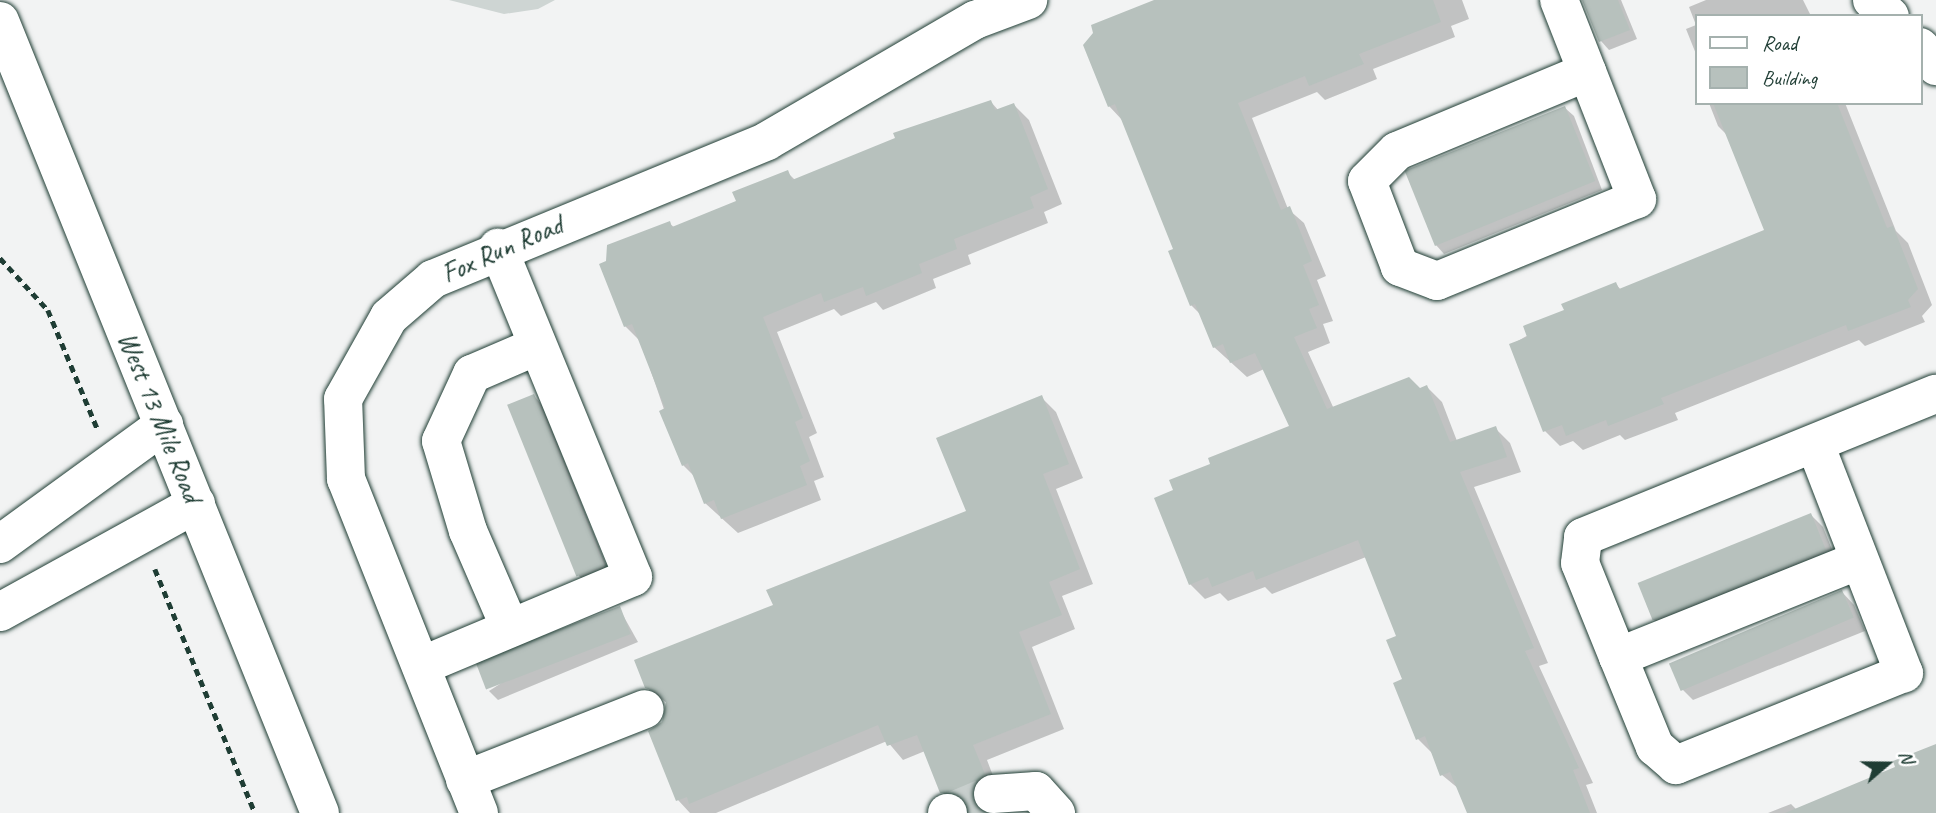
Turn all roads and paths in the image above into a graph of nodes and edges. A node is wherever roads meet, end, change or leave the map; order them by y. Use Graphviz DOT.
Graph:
graph roads {
  1 [pos="1028,0"];
  2 [pos="1559,0"];
  3 [pos="1872,0"];
  4 [pos="1888,14"];
  5 [pos="0,21"];
  6 [pos="1922,49"];
  7 [pos="1936,65"];
  8 [pos="1587,72"];
  9 [pos="498,248"];
  10 [pos="537,346"];
  11 [pos="1936,394"];
  12 [pos="163,425"];
  13 [pos="1815,444"];
  14 [pos="196,504"];
  15 [pos="0,544"];
  16 [pos="1859,560"];
  17 [pos="0,612"];
  18 [pos="510,628"];
  19 [pos="1618,657"];
  20 [pos="421,666"];
  21 [pos="645,709"];
  22 [pos="993,794"];
  23 [pos="472,797"];
  24 [pos="320,813"];
  25 [pos="1056,813"];
  1 -- 9 [label="street, Fox Run Road"];
  2 -- 8 [label="street"];
  3 -- 4 [label="street"];
  5 -- 12 [label="street, West 13 Mile Road"];
  6 -- 7 [label="street"];
  8 -- 8 [label="street"];
  9 -- 10 [label="street"];
  9 -- 20 [label="street, Fox Run Road"];
  10 -- 18 [label="street"];
  10 -- 18 [label="street"];
  11 -- 13 [label="street"];
  12 -- 14 [label="street, West 13 Mile Road"];
  12 -- 15 [label="street"];
  13 -- 16 [label="street"];
  13 -- 19 [label="street"];
  14 -- 17 [label="street"];
  14 -- 24 [label="street, West 13 Mile Road"];
  16 -- 19 [label="street"];
  16 -- 19 [label="street"];
  18 -- 20 [label="street"];
  20 -- 23 [label="street, Fox Run Road"];
  21 -- 23 [label="street"];
  22 -- 25 [label="street"];
}
